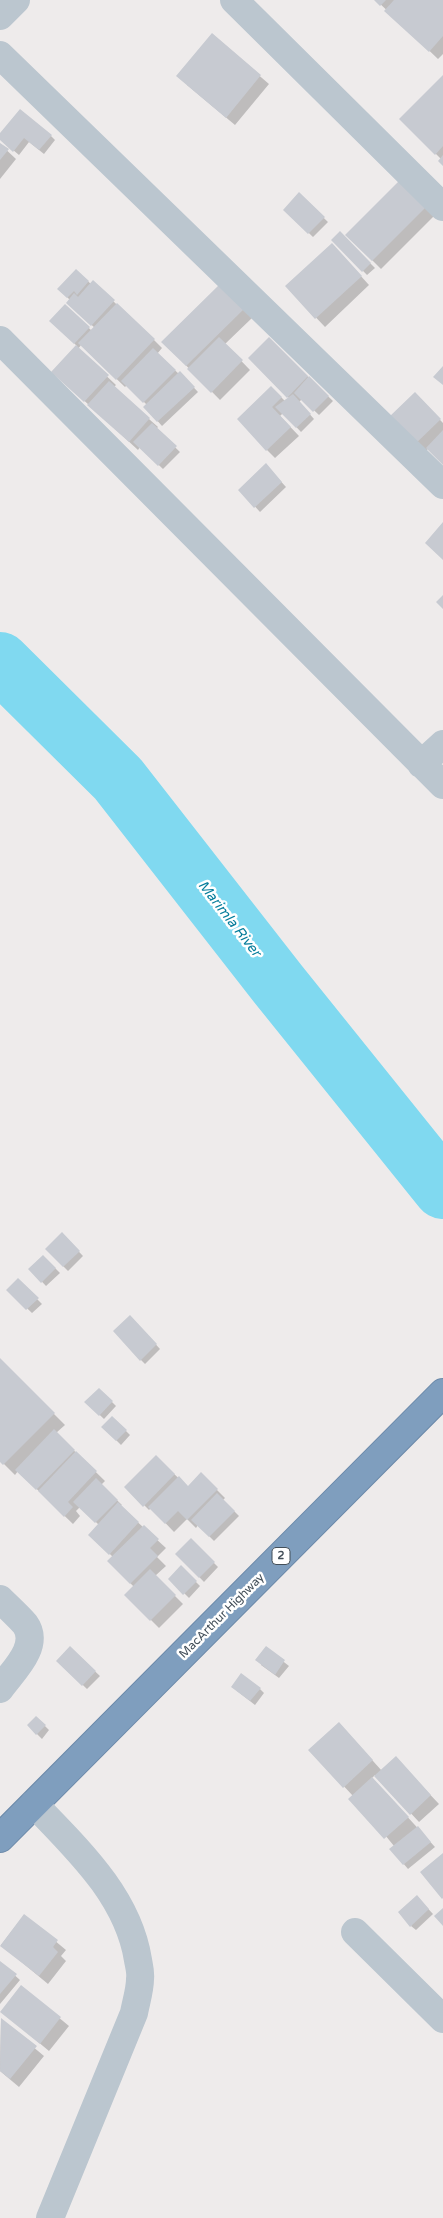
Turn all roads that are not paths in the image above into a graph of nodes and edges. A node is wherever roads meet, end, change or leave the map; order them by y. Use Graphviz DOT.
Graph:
graph roads {
  1 [pos="16,0"];
  2 [pos="234,0"];
  3 [pos="0,16"];
  4 [pos="0,55"];
  5 [pos="443,207"];
  6 [pos="0,340"];
  7 [pos="443,485"];
  8 [pos="443,744"];
  9 [pos="421,764"];
  10 [pos="443,785"];
  11 [pos="443,1393"];
  12 [pos="0,1598"];
  13 [pos="0,1689"];
  14 [pos="34,1804"];
  15 [pos="0,1838"];
  16 [pos="356,1932"];
  17 [pos="443,2019"];
  18 [pos="50,2218"];
  1 -- 3 [label="street"];
  2 -- 5 [label="street"];
  4 -- 7 [label="street"];
  6 -- 9 [label="street"];
  8 -- 9 [label="street"];
  9 -- 10 [label="street"];
  11 -- 14 [label="highway, MacArthur Highway / 2"];
  12 -- 13 [label="street"];
  14 -- 15 [label="highway, MacArthur Highway / 2"];
  14 -- 18 [label="street"];
  16 -- 17 [label="street"];
}
